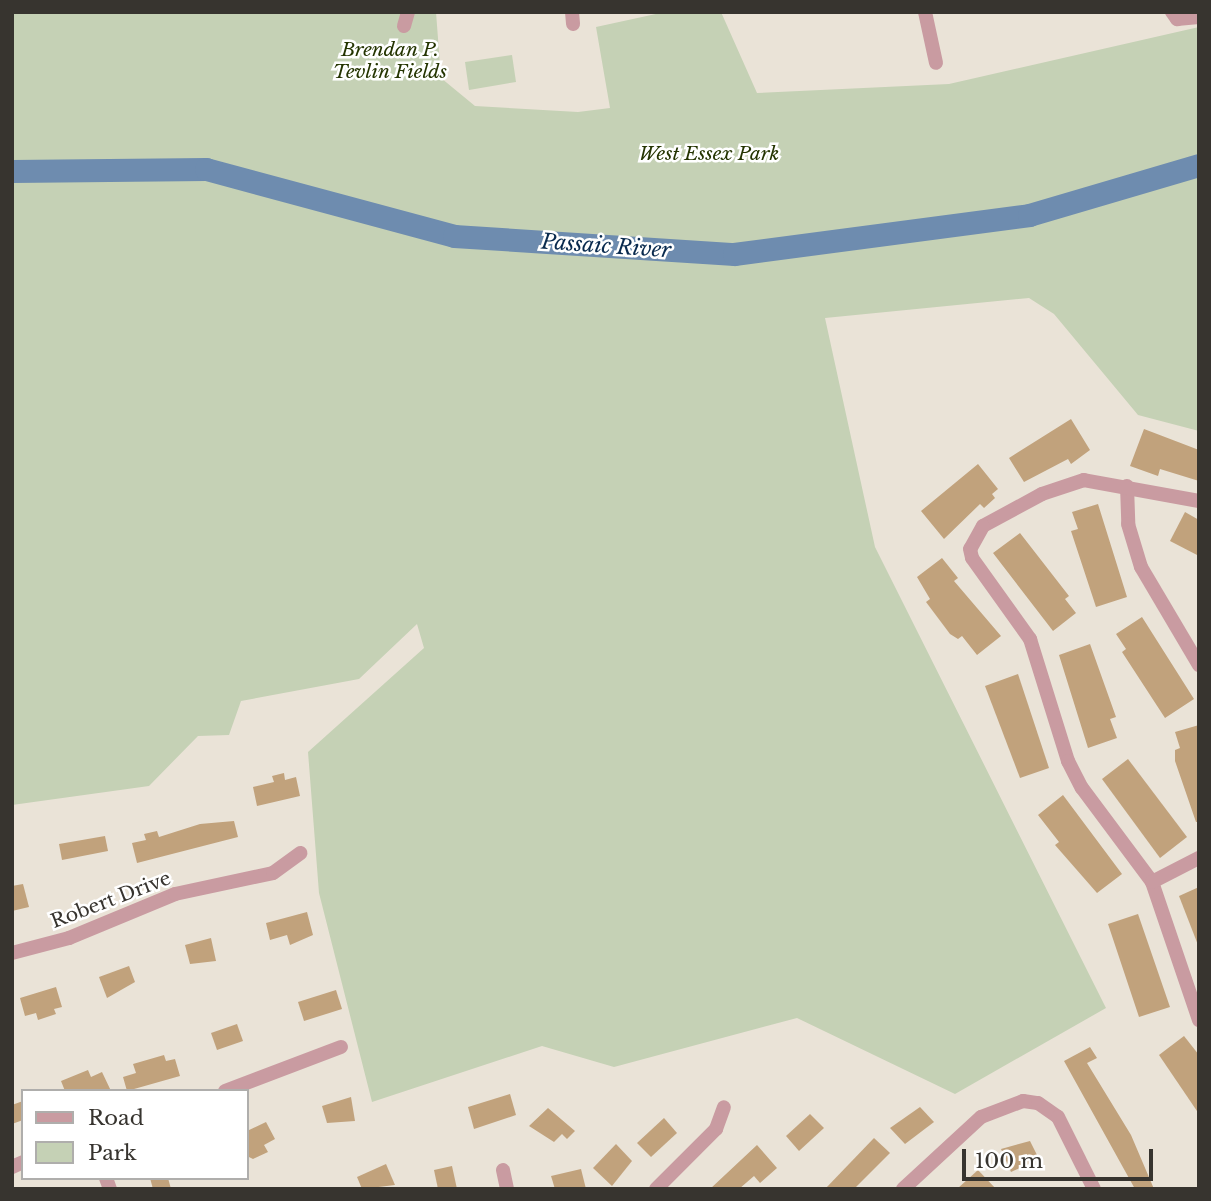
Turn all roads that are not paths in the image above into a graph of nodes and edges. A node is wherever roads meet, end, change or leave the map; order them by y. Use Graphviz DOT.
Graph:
graph roads {
  1 [pos="925,12"];
  2 [pos="1172,12"];
  3 [pos="1199,17"];
  4 [pos="936,63"];
  5 [pos="1127,486"];
  6 [pos="1199,501"];
  7 [pos="1199,665"];
  8 [pos="301,853"];
  9 [pos="1199,858"];
  10 [pos="1152,882"];
  11 [pos="12,953"];
  12 [pos="1199,1020"];
  13 [pos="341,1047"];
  14 [pos="230,1089"];
  15 [pos="724,1107"];
  16 [pos="503,1170"];
  17 [pos="507,1189"];
  18 [pos="656,1189"];
  19 [pos="904,1189"];
  20 [pos="1094,1189"];
  1 -- 4 [label="street"];
  2 -- 3 [label="street"];
  5 -- 6 [label="street"];
  5 -- 7 [label="street"];
  5 -- 10 [label="street"];
  8 -- 11 [label="street, Robert Drive"];
  9 -- 10 [label="street"];
  10 -- 12 [label="street"];
  13 -- 14 [label="street"];
  15 -- 18 [label="street"];
  16 -- 17 [label="street"];
  19 -- 20 [label="street"];
}
